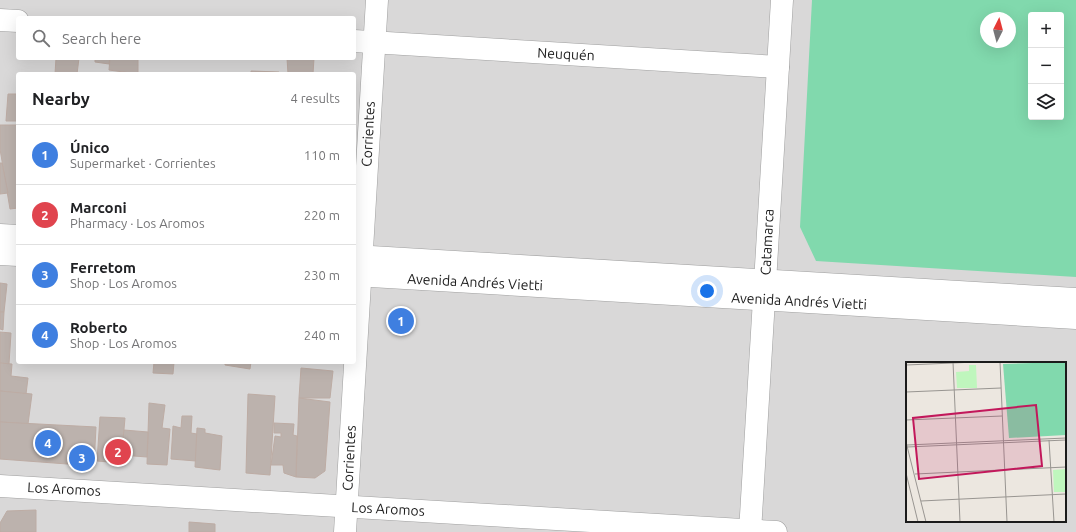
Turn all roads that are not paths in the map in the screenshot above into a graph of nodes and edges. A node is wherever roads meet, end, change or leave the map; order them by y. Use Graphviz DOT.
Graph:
graph roads {
  1 [pos="377,0"];
  2 [pos="782,0"];
  3 [pos="0,20"];
  4 [pos="16,21"];
  5 [pos="364,41"];
  6 [pos="778,66"];
  7 [pos="0,235"];
  8 [pos="16,236"];
  9 [pos="0,254"];
  10 [pos="16,255"];
  11 [pos="357,266"];
  12 [pos="356,288"];
  13 [pos="765,290"];
  14 [pos="1076,299"];
  15 [pos="1076,318"];
  16 [pos="353,364"];
  17 [pos="0,486"];
  18 [pos="346,506"];
  19 [pos="750,531"];
  20 [pos="344,532"];
  21 [pos="776,532"];
  1 -- 5 [label="street, Corrientes"];
  2 -- 6 [label="street, Catamarca"];
  3 -- 4 [label="street"];
  5 -- 6 [label="street, Neuquén"];
  5 -- 11 [label="street, Corrientes"];
  6 -- 13 [label="street, Catamarca"];
  7 -- 8 [label="street"];
  9 -- 10 [label="street"];
  11 -- 12 [label="street, Corrientes"];
  11 -- 13 [label="street, Avenida Andrés Vietti"];
  13 -- 14 [label="street, Avenida Andrés Vietti"];
  13 -- 15 [label="street, Avenida Andrés Vietti"];
  13 -- 19 [label="street, Catamarca"];
  16 -- 18 [label="street, Corrientes"];
  17 -- 18 [label="street, Los Aromos"];
  18 -- 19 [label="street, Los Aromos"];
  18 -- 20 [label="street, Corrientes"];
  19 -- 21 [label="street, Los Aromos"];
}
